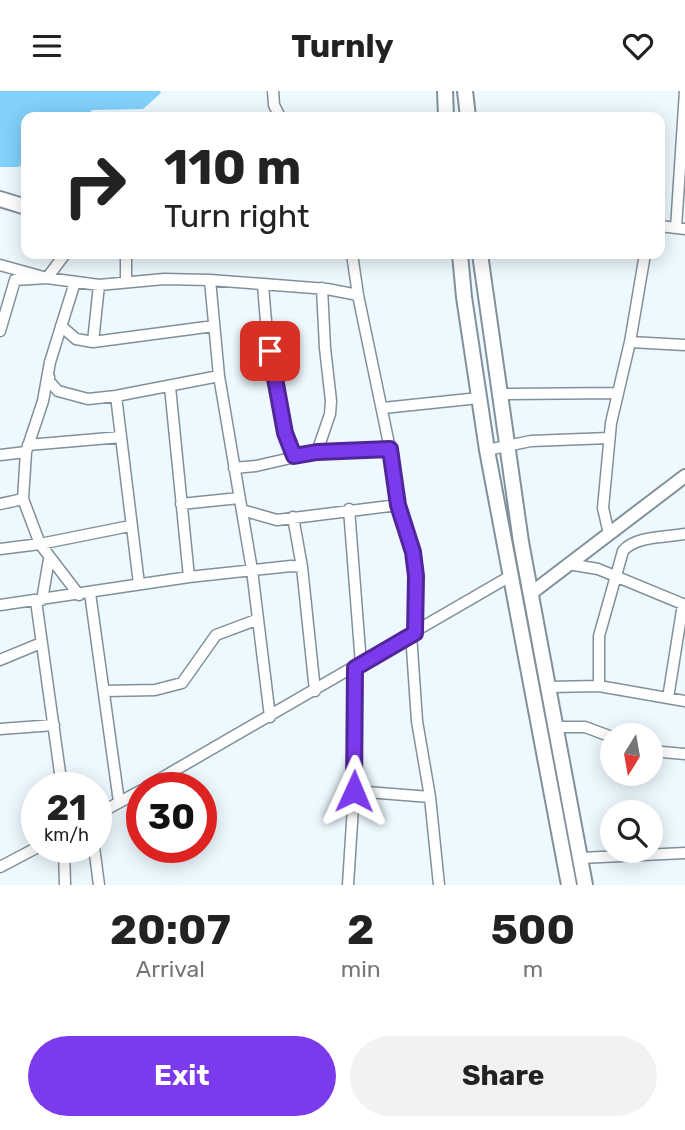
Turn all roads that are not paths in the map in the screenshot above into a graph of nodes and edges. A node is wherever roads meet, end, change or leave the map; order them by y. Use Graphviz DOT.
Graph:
graph roads {
  1 [pos="273,91"];
  2 [pos="445,91"];
  3 [pos="465,91"];
  4 [pos="685,91"];
  5 [pos="278,112"];
  6 [pos="446,112"];
  7 [pos="467,112"];
  8 [pos="0,199"];
  9 [pos="21,205"];
  10 [pos="681,228"];
  11 [pos="61,259"];
  12 [pos="126,259"];
  13 [pos="353,259"];
  14 [pos="460,259"];
  15 [pos="481,259"];
  16 [pos="644,259"];
  17 [pos="0,265"];
  18 [pos="47,278"];
  19 [pos="210,279"];
  20 [pos="75,282"];
  21 [pos="126,282"];
  22 [pos="263,284"];
  23 [pos="99,285"];
  24 [pos="322,288"];
  25 [pos="358,295"];
  26 [pos="61,326"];
  27 [pos="214,327"];
  28 [pos="0,331"];
  29 [pos="93,342"];
  30 [pos="630,342"];
  31 [pos="685,345"];
  32 [pos="50,362"];
  33 [pos="219,376"];
  34 [pos="170,387"];
  35 [pos="618,393"];
  36 [pos="498,394"];
  37 [pos="116,396"];
  38 [pos="479,398"];
  39 [pos="383,408"];
  40 [pos="121,437"];
  41 [pos="610,438"];
  42 [pos="507,447"];
  43 [pos="27,449"];
  44 [pos="390,449"];
  45 [pos="488,450"];
  46 [pos="317,452"];
  47 [pos="0,455"];
  48 [pos="294,456"];
  49 [pos="234,468"];
  50 [pos="684,481"];
  51 [pos="239,498"];
  52 [pos="23,499"];
  53 [pos="0,504"];
  54 [pos="181,504"];
  55 [pos="398,505"];
  56 [pos="349,509"];
  57 [pos="242,510"];
  58 [pos="293,517"];
  59 [pos="130,526"];
  60 [pos="609,534"];
  61 [pos="685,534"];
  62 [pos="40,544"];
  63 [pos="0,549"];
  64 [pos="50,559"];
  65 [pos="568,564"];
  66 [pos="302,567"];
  67 [pos="252,570"];
  68 [pos="512,575"];
  69 [pos="617,576"];
  70 [pos="189,577"];
  71 [pos="139,584"];
  72 [pos="84,594"];
  73 [pos="530,594"];
  74 [pos="39,600"];
  75 [pos="0,605"];
  76 [pos="684,605"];
  77 [pos="256,620"];
  78 [pos="413,633"];
  79 [pos="41,643"];
  80 [pos="0,660"];
  81 [pos="358,666"];
  82 [pos="599,686"];
  83 [pos="549,687"];
  84 [pos="104,691"];
  85 [pos="315,691"];
  86 [pos="668,698"];
  87 [pos="685,701"];
  88 [pos="270,717"];
  89 [pos="54,725"];
  90 [pos="556,727"];
  91 [pos="0,730"];
  92 [pos="600,733"];
  93 [pos="663,752"];
  94 [pos="685,754"];
  95 [pos="60,772"];
  96 [pos="174,772"];
  97 [pos="354,791"];
  98 [pos="430,797"];
  99 [pos="126,799"];
  100 [pos="120,802"];
  101 [pos="112,806"];
  102 [pos="685,853"];
  103 [pos="21,856"];
  104 [pos="580,858"];
  105 [pos="64,863"];
  106 [pos="96,863"];
  107 [pos="0,867"];
  108 [pos="65,885"];
  109 [pos="99,885"];
  110 [pos="348,885"];
  111 [pos="439,885"];
  112 [pos="569,885"];
  113 [pos="584,885"];
  1 -- 5 [label="street"];
  2 -- 6 [label="main road"];
  3 -- 7 [label="main road"];
  4 -- 10 [label="street"];
  8 -- 9 [label="main road"];
  11 -- 18 [label="street"];
  12 -- 21 [label="street"];
  13 -- 25 [label="street"];
  14 -- 38 [label="main road"];
  15 -- 36 [label="main road"];
  16 -- 30 [label="street"];
  17 -- 18 [label="street"];
  18 -- 20 [label="street"];
  18 -- 28 [label="street"];
  19 -- 21 [label="street"];
  19 -- 22 [label="street"];
  19 -- 27 [label="street"];
  20 -- 23 [label="street"];
  20 -- 26 [label="street"];
  21 -- 23 [label="street"];
  22 -- 24 [label="street"];
  22 -- 48 [label="street"];
  23 -- 29 [label="street"];
  24 -- 25 [label="street"];
  24 -- 46 [label="street"];
  25 -- 39 [label="street"];
  26 -- 29 [label="street"];
  26 -- 32 [label="street"];
  27 -- 29 [label="street"];
  27 -- 33 [label="street"];
  30 -- 31 [label="street"];
  30 -- 35 [label="street"];
  32 -- 37 [label="street"];
  32 -- 43 [label="street"];
  33 -- 34 [label="street"];
  33 -- 49 [label="street"];
  34 -- 37 [label="street"];
  34 -- 54 [label="street"];
  35 -- 36 [label="street"];
  35 -- 41 [label="street"];
  36 -- 42 [label="main road"];
  37 -- 40 [label="street"];
  38 -- 39 [label="street"];
  38 -- 45 [label="main road"];
  39 -- 44 [label="street"];
  40 -- 43 [label="street"];
  40 -- 59 [label="street"];
  41 -- 42 [label="street"];
  41 -- 60 [label="street"];
  42 -- 45 [label="street"];
  42 -- 73 [label="main road"];
  43 -- 47 [label="street"];
  43 -- 52 [label="street"];
  44 -- 46 [label="street"];
  44 -- 55 [label="street"];
  45 -- 68 [label="main road"];
  46 -- 48 [label="street"];
  48 -- 49 [label="street"];
  49 -- 51 [label="street"];
  50 -- 60 [label="street"];
  51 -- 54 [label="street"];
  51 -- 57 [label="street"];
  52 -- 53 [label="street"];
  52 -- 62 [label="street"];
  54 -- 70 [label="street"];
  55 -- 56 [label="street"];
  55 -- 78 [label="street"];
  56 -- 58 [label="street"];
  56 -- 81 [label="street"];
  57 -- 58 [label="street"];
  57 -- 67 [label="street"];
  58 -- 66 [label="street"];
  59 -- 62 [label="street"];
  59 -- 71 [label="street"];
  60 -- 65 [label="street"];
  61 -- 69 [label="street"];
  62 -- 63 [label="street"];
  62 -- 64 [label="street"];
  64 -- 72 [label="street"];
  64 -- 74 [label="street"];
  65 -- 69 [label="street"];
  65 -- 73 [label="street"];
  66 -- 67 [label="street"];
  66 -- 85 [label="street"];
  67 -- 70 [label="street"];
  67 -- 77 [label="street"];
  68 -- 78 [label="street"];
  68 -- 112 [label="main road"];
  69 -- 76 [label="street"];
  69 -- 82 [label="street"];
  70 -- 71 [label="street"];
  71 -- 72 [label="street"];
  72 -- 74 [label="street"];
  72 -- 84 [label="street"];
  73 -- 83 [label="main road"];
  74 -- 75 [label="street"];
  74 -- 79 [label="street"];
  76 -- 86 [label="street"];
  77 -- 84 [label="street"];
  77 -- 88 [label="street"];
  78 -- 81 [label="street"];
  78 -- 98 [label="street"];
  79 -- 80 [label="street"];
  79 -- 89 [label="street"];
  81 -- 85 [label="street"];
  81 -- 97 [label="street"];
  82 -- 83 [label="street"];
  82 -- 86 [label="street"];
  83 -- 90 [label="main road"];
  84 -- 100 [label="street"];
  85 -- 88 [label="street"];
  86 -- 87 [label="street"];
  88 -- 96 [label="street"];
  89 -- 91 [label="street"];
  89 -- 95 [label="street"];
  90 -- 92 [label="street"];
  90 -- 104 [label="main road"];
  93 -- 94 [label="street"];
  97 -- 98 [label="street"];
  97 -- 110 [label="street"];
  98 -- 111 [label="street"];
  99 -- 100 [label="street"];
  100 -- 101 [label="street"];
  102 -- 104 [label="street"];
  103 -- 107 [label="street"];
  104 -- 113 [label="main road"];
  105 -- 108 [label="street"];
  106 -- 109 [label="street"];
}
